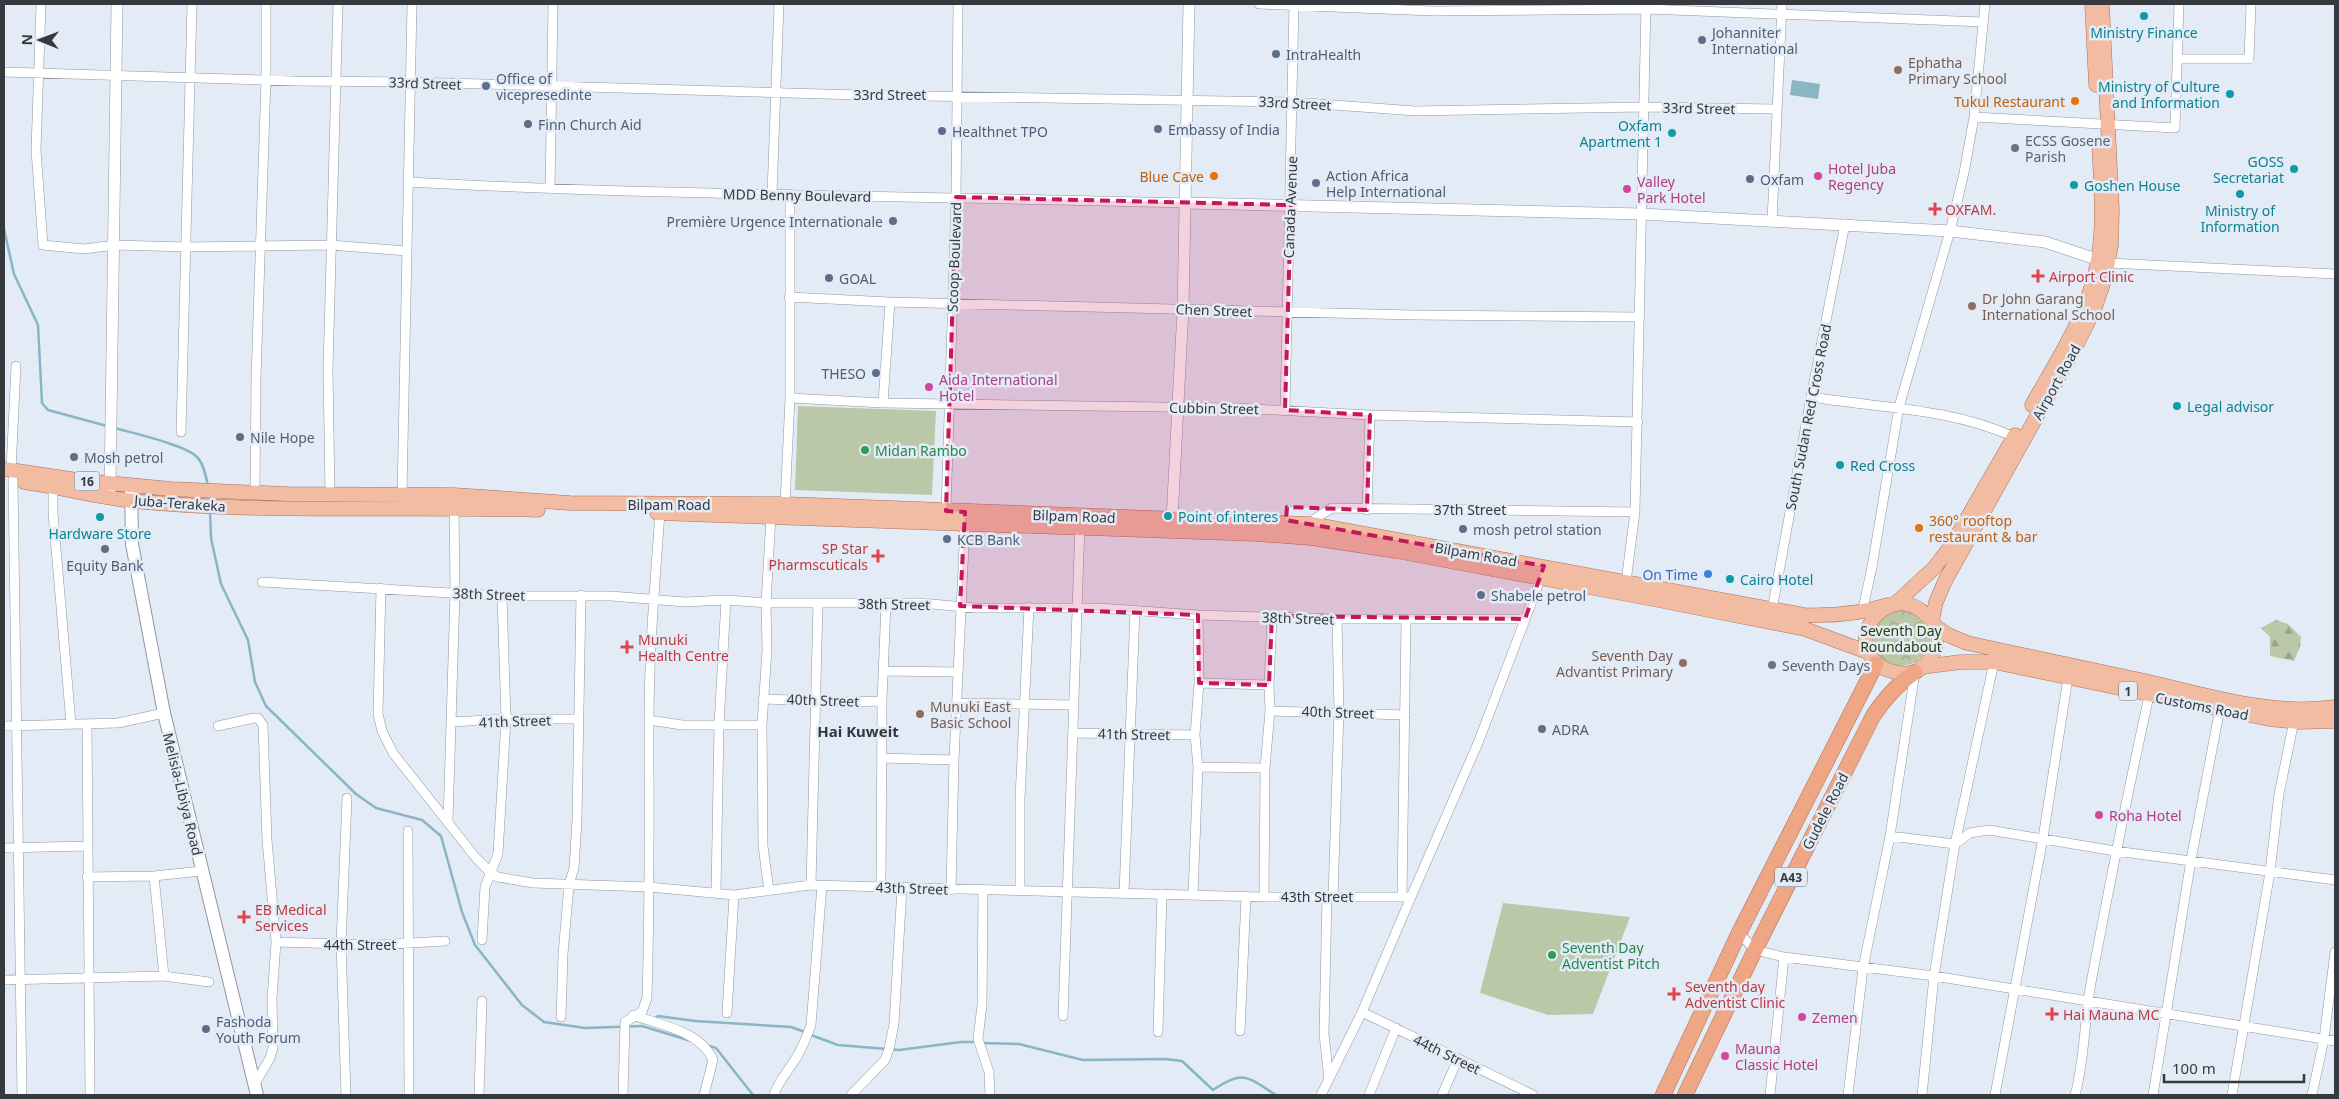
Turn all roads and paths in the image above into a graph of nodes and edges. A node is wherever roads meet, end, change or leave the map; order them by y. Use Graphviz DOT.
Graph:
graph roads {
  1 [pos="41,4"];
  2 [pos="117,4"];
  3 [pos="192,4"];
  4 [pos="266,4"];
  5 [pos="338,4"];
  6 [pos="412,4"];
  7 [pos="553,4"];
  8 [pos="779,4"];
  9 [pos="958,4"];
  10 [pos="1189,4"];
  11 [pos="1259,4"];
  12 [pos="1782,4"];
  13 [pos="1985,4"];
  14 [pos="2092,4"];
  15 [pos="2102,4"];
  16 [pos="2179,4"];
  17 [pos="2251,4"];
  18 [pos="1294,5"];
  19 [pos="1646,6"];
  20 [pos="1782,14"];
  21 [pos="1983,22"];
  22 [pos="2178,59"];
  23 [pos="4,72"];
  24 [pos="40,74"];
  25 [pos="115,76"];
  26 [pos="190,78"];
  27 [pos="266,80"];
  28 [pos="336,82"];
  29 [pos="411,82"];
  30 [pos="551,86"];
  31 [pos="777,91"];
  32 [pos="957,95"];
  33 [pos="1188,100"];
  34 [pos="1293,102"];
  35 [pos="1645,107"];
  36 [pos="1776,109"];
  37 [pos="1974,117"];
  38 [pos="2103,124"];
  39 [pos="408,182"];
  40 [pos="550,189"];
  41 [pos="772,194"];
  42 [pos="790,194"];
  43 [pos="956,197"];
  44 [pos="1186,203"];
  45 [pos="1291,205"];
  46 [pos="1642,214"];
  47 [pos="1772,221"];
  48 [pos="1845,224"];
  49 [pos="1950,231"];
  50 [pos="115,245"];
  51 [pos="330,246"];
  52 [pos="187,247"];
  53 [pos="261,247"];
  54 [pos="407,251"];
  55 [pos="2103,262"];
  56 [pos="2335,274"];
  57 [pos="789,297"];
  58 [pos="890,302"];
  59 [pos="952,304"];
  60 [pos="1183,309"];
  61 [pos="1286,311"];
  62 [pos="1640,316"];
  63 [pos="16,366"];
  64 [pos="1810,397"];
  65 [pos="790,398"];
  66 [pos="884,403"];
  67 [pos="949,404"];
  68 [pos="1899,407"];
  69 [pos="1177,408"];
  70 [pos="1285,410"];
  71 [pos="1370,415"];
  72 [pos="1638,422"];
  73 [pos="181,432"];
  74 [pos="2014,437"];
  75 [pos="8,474"];
  76 [pos="54,486"];
  77 [pos="131,486"];
  78 [pos="110,490"];
  79 [pos="253,492"];
  80 [pos="330,494"];
  81 [pos="402,495"];
  82 [pos="130,500"];
  83 [pos="454,501"];
  84 [pos="785,504"];
  85 [pos="251,507"];
  86 [pos="1367,510"];
  87 [pos="946,511"];
  88 [pos="1635,512"];
  89 [pos="660,513"];
  90 [pos="771,516"];
  91 [pos="1172,520"];
  92 [pos="1081,521"];
  93 [pos="965,524"];
  94 [pos="1310,524"];
  95 [pos="1542,572"];
  96 [pos="262,582"];
  97 [pos="1626,582"];
  98 [pos="381,588"];
  99 [pos="455,593"];
  100 [pos="581,595"];
  101 [pos="502,596"];
  102 [pos="726,600"];
  103 [pos="654,601"];
  104 [pos="818,602"];
  105 [pos="766,603"];
  106 [pos="886,603"];
  107 [pos="1891,604"];
  108 [pos="960,606"];
  109 [pos="1029,607"];
  110 [pos="1078,608"];
  111 [pos="1135,610"];
  112 [pos="1772,610"];
  113 [pos="1862,613"];
  114 [pos="1198,615"];
  115 [pos="1272,616"];
  116 [pos="1337,619"];
  117 [pos="1525,619"];
  118 [pos="1406,620"];
  119 [pos="1933,623"];
  120 [pos="1873,659"];
  121 [pos="1994,662"];
  122 [pos="1918,670"];
  123 [pos="884,671"];
  124 [pos="958,672"];
  125 [pos="2068,678"];
  126 [pos="1199,683"];
  127 [pos="1269,685"];
  128 [pos="2149,696"];
  129 [pos="763,699"];
  130 [pos="815,700"];
  131 [pos="882,701"];
  132 [pos="957,703"];
  133 [pos="1024,703"];
  134 [pos="1074,705"];
  135 [pos="2335,707"];
  136 [pos="2220,708"];
  137 [pos="1270,711"];
  138 [pos="1339,712"];
  139 [pos="164,713"];
  140 [pos="1405,715"];
  141 [pos="506,719"];
  142 [pos="579,719"];
  143 [pos="649,720"];
  144 [pos="2294,721"];
  145 [pos="2335,721"];
  146 [pos="451,722"];
  147 [pos="71,724"];
  148 [pos="87,724"];
  149 [pos="719,725"];
  150 [pos="762,725"];
  151 [pos="4,726"];
  152 [pos="15,726"];
  153 [pos="218,726"];
  154 [pos="1073,733"];
  155 [pos="1131,734"];
  156 [pos="1195,735"];
  157 [pos="882,758"];
  158 [pos="954,760"];
  159 [pos="1198,767"];
  160 [pos="1265,768"];
  161 [pos="347,798"];
  162 [pos="448,822"];
  163 [pos="408,831"];
  164 [pos="1890,836"];
  165 [pos="2042,838"];
  166 [pos="1955,844"];
  167 [pos="87,846"];
  168 [pos="19,847"];
  169 [pos="4,848"];
  170 [pos="2115,851"];
  171 [pos="2191,860"];
  172 [pos="202,871"];
  173 [pos="2270,872"];
  174 [pos="491,873"];
  175 [pos="154,876"];
  176 [pos="87,877"];
  177 [pos="2335,880"];
  178 [pos="569,885"];
  179 [pos="810,885"];
  180 [pos="822,885"];
  181 [pos="649,887"];
  182 [pos="881,887"];
  183 [pos="902,888"];
  184 [pos="1020,889"];
  185 [pos="951,890"];
  186 [pos="983,890"];
  187 [pos="769,891"];
  188 [pos="716,892"];
  189 [pos="1068,892"];
  190 [pos="1124,893"];
  191 [pos="1162,894"];
  192 [pos="1193,894"];
  193 [pos="734,895"];
  194 [pos="1246,896"];
  195 [pos="1330,896"];
  196 [pos="1264,897"];
  197 [pos="1407,897"];
  198 [pos="1739,933"];
  199 [pos="482,940"];
  200 [pos="276,942"];
  201 [pos="445,942"];
  202 [pos="341,944"];
  203 [pos="410,944"];
  204 [pos="1754,950"];
  205 [pos="2335,952"];
  206 [pos="1784,957"];
  207 [pos="1863,968"];
  208 [pos="164,976"];
  209 [pos="1934,976"];
  210 [pos="89,977"];
  211 [pos="20,978"];
  212 [pos="4,980"];
  213 [pos="209,982"];
  214 [pos="2014,990"];
  215 [pos="482,1001"];
  216 [pos="2088,1001"];
  217 [pos="1362,1012"];
  218 [pos="728,1013"];
  219 [pos="2167,1014"];
  220 [pos="633,1015"];
  221 [pos="1063,1016"];
  222 [pos="561,1017"];
  223 [pos="2244,1026"];
  224 [pos="1396,1028"];
  225 [pos="1240,1031"];
  226 [pos="1158,1032"];
  227 [pos="2324,1039"];
  228 [pos="2335,1040"];
  229 [pos="1458,1059"];
  230 [pos="1329,1081"];
  231 [pos="256,1082"];
  232 [pos="1519,1092"];
  233 [pos="22,1095"];
  234 [pos="90,1095"];
  235 [pos="257,1095"];
  236 [pos="346,1095"];
  237 [pos="409,1095"];
  238 [pos="479,1095"];
  239 [pos="623,1095"];
  240 [pos="704,1095"];
  241 [pos="774,1095"];
  242 [pos="851,1095"];
  243 [pos="990,1095"];
  244 [pos="1321,1095"];
  245 [pos="1369,1095"];
  246 [pos="1442,1095"];
  247 [pos="1533,1095"];
  248 [pos="1663,1095"];
  249 [pos="1685,1095"];
  250 [pos="1770,1095"];
  251 [pos="1848,1095"];
  252 [pos="1922,1095"];
  253 [pos="1995,1095"];
  254 [pos="2075,1095"];
  255 [pos="2152,1095"];
  256 [pos="2232,1095"];
  257 [pos="2312,1095"];
  1 -- 24 [label="street"];
  2 -- 25 [label="street"];
  3 -- 26 [label="street"];
  4 -- 27 [label="street"];
  5 -- 28 [label="street"];
  6 -- 29 [label="street"];
  7 -- 30 [label="street"];
  8 -- 31 [label="street"];
  9 -- 32 [label="street, Scoop Boulevard"];
  10 -- 33 [label="street"];
  11 -- 18 [label="street"];
  12 -- 20 [label="street"];
  13 -- 21 [label="street"];
  14 -- 38 [label="main road, Airport Road"];
  15 -- 38 [label="main road, Airport Road"];
  16 -- 22 [label="street"];
  17 -- 22 [label="street"];
  18 -- 19 [label="street"];
  18 -- 34 [label="street, Canada Avenue"];
  19 -- 20 [label="street"];
  19 -- 35 [label="street"];
  20 -- 21 [label="street"];
  20 -- 36 [label="street"];
  21 -- 37 [label="street"];
  22 -- 38 [label="street"];
  23 -- 24 [label="street, 33rd Street"];
  24 -- 25 [label="street, 33rd Street"];
  24 -- 50 [label="street"];
  25 -- 26 [label="street, 33rd Street"];
  25 -- 50 [label="street"];
  26 -- 27 [label="street, 33rd Street"];
  26 -- 52 [label="street"];
  27 -- 28 [label="street, 33rd Street"];
  27 -- 53 [label="street"];
  28 -- 29 [label="street, 33rd Street"];
  28 -- 51 [label="street"];
  29 -- 30 [label="street, 33rd Street"];
  29 -- 39 [label="street"];
  30 -- 31 [label="street, 33rd Street"];
  30 -- 40 [label="street"];
  31 -- 32 [label="street, 33rd Street"];
  31 -- 41 [label="street"];
  32 -- 33 [label="street, 33rd Street"];
  32 -- 43 [label="street, Scoop Boulevard"];
  33 -- 34 [label="street, 33rd Street"];
  33 -- 44 [label="street"];
  34 -- 35 [label="street, 33rd Street"];
  34 -- 45 [label="street, Canada Avenue"];
  35 -- 36 [label="street, 33rd Street"];
  35 -- 46 [label="street"];
  36 -- 47 [label="street"];
  37 -- 38 [label="street"];
  37 -- 49 [label="street"];
  38 -- 55 [label="main road, Airport Road"];
  39 -- 40 [label="street, MDD Benny Boulevard"];
  39 -- 54 [label="street"];
  40 -- 41 [label="street, MDD Benny Boulevard"];
  41 -- 42 [label="street, MDD Benny Boulevard"];
  42 -- 43 [label="street, MDD Benny Boulevard"];
  42 -- 57 [label="street"];
  43 -- 44 [label="street, MDD Benny Boulevard"];
  43 -- 59 [label="street, Scoop Boulevard"];
  44 -- 45 [label="street"];
  44 -- 60 [label="street"];
  45 -- 46 [label="street"];
  45 -- 61 [label="street, Canada Avenue"];
  46 -- 47 [label="street"];
  46 -- 62 [label="street"];
  47 -- 48 [label="street"];
  48 -- 49 [label="street"];
  48 -- 64 [label="street, South Sudan Red Cross Road"];
  49 -- 55 [label="street"];
  49 -- 68 [label="street"];
  50 -- 52 [label="street"];
  50 -- 78 [label="street"];
  51 -- 53 [label="street"];
  51 -- 54 [label="street"];
  51 -- 80 [label="street"];
  52 -- 53 [label="street"];
  52 -- 73 [label="street"];
  53 -- 79 [label="street"];
  54 -- 81 [label="street"];
  55 -- 56 [label="street"];
  55 -- 74 [label="main road, Airport Road"];
  55 -- 119 [label="main road, Airport Road"];
  57 -- 58 [label="street, Chen Street"];
  57 -- 65 [label="street"];
  58 -- 59 [label="street, Chen Street"];
  58 -- 66 [label="street"];
  59 -- 60 [label="street, Chen Street"];
  59 -- 67 [label="street, Scoop Boulevard"];
  60 -- 61 [label="street, Chen Street"];
  60 -- 69 [label="street"];
  61 -- 62 [label="street, Chen Street"];
  61 -- 70 [label="street, Canada Avenue"];
  62 -- 72 [label="street"];
  63 -- 75 [label="street"];
  64 -- 68 [label="street"];
  64 -- 112 [label="street, South Sudan Red Cross Road"];
  65 -- 66 [label="street, Cubbin Street"];
  65 -- 84 [label="street"];
  66 -- 67 [label="street, Cubbin Street"];
  67 -- 69 [label="street, Cubbin Street"];
  67 -- 87 [label="street, Scoop Boulevard"];
  68 -- 74 [label="street"];
  68 -- 113 [label="street"];
  69 -- 70 [label="street, Cubbin Street"];
  69 -- 91 [label="street"];
  70 -- 71 [label="street, Cubbin Street"];
  71 -- 72 [label="street, Cubbin Street"];
  71 -- 86 [label="street"];
  72 -- 88 [label="street"];
  74 -- 107 [label="main road, Airport Road"];
  75 -- 76 [label="main road, 16"];
  75 -- 78 [label="main road, 16"];
  75 -- 152 [label="street"];
  76 -- 78 [label="main road, 16"];
  76 -- 147 [label="street"];
  77 -- 78 [label="main road, 16"];
  77 -- 79 [label="main road, Juba-Terakeka / 16"];
  77 -- 82 [label="main road, Melisia-Libiya Road"];
  78 -- 82 [label="main road, Juba-Terakeka"];
  79 -- 80 [label="main road, Bilpam Road"];
  80 -- 81 [label="main road, Bilpam Road"];
  81 -- 83 [label="main road, Bilpam Road"];
  82 -- 85 [label="main road, Juba-Terakeka"];
  82 -- 139 [label="main road, Melisia-Libiya Road"];
  83 -- 84 [label="main road, Bilpam Road"];
  83 -- 85 [label="main road, Bilpam Road"];
  83 -- 89 [label="main road, Bilpam Road"];
  83 -- 99 [label="street"];
  84 -- 87 [label="main road, Bilpam Road"];
  86 -- 88 [label="street, 37th Street"];
  86 -- 94 [label="street, 37th Street"];
  87 -- 92 [label="main road, Bilpam Road"];
  88 -- 97 [label="street"];
  89 -- 90 [label="main road, Bilpam Road"];
  89 -- 103 [label="street"];
  90 -- 93 [label="main road, Bilpam Road"];
  90 -- 105 [label="street"];
  91 -- 92 [label="main road, Bilpam Road"];
  91 -- 94 [label="main road, Bilpam Road"];
  92 -- 93 [label="main road, Bilpam Road"];
  92 -- 95 [label="main road, Bilpam Road"];
  92 -- 110 [label="street"];
  93 -- 108 [label="street"];
  94 -- 95 [label="main road, Bilpam Road"];
  95 -- 97 [label="main road, Bilpam Road"];
  95 -- 117 [label="street"];
  95 -- 120 [label="main road, Bilpam Road"];
  96 -- 98 [label="street, 38th Street"];
  97 -- 112 [label="main road, Bilpam Road"];
  98 -- 99 [label="street, 38th Street"];
  98 -- 162 [label="street"];
  99 -- 101 [label="street, 38th Street"];
  99 -- 146 [label="street"];
  100 -- 101 [label="street, 38th Street"];
  100 -- 103 [label="street, 38th Street"];
  100 -- 142 [label="street"];
  101 -- 141 [label="street"];
  102 -- 103 [label="street, 38th Street"];
  102 -- 105 [label="street, 38th Street"];
  102 -- 149 [label="street"];
  103 -- 143 [label="street"];
  104 -- 105 [label="street, 38th Street"];
  104 -- 106 [label="street, 38th Street"];
  104 -- 130 [label="street"];
  105 -- 129 [label="street"];
  106 -- 108 [label="street, 38th Street"];
  106 -- 123 [label="street"];
  107 -- 113 [label="main road, Bilpam Road"];
  107 -- 119 [label="main road, 1"];
  107 -- 120 [label="main road"];
  108 -- 109 [label="street, 38th Street"];
  108 -- 124 [label="street"];
  109 -- 110 [label="street, 38th Street"];
  109 -- 133 [label="street"];
  110 -- 111 [label="street, 38th Street"];
  110 -- 134 [label="street"];
  111 -- 114 [label="street, 38th Street"];
  111 -- 155 [label="street"];
  112 -- 113 [label="main road, Bilpam Road"];
  114 -- 115 [label="street, 38th Street"];
  114 -- 126 [label="street"];
  115 -- 116 [label="street, 38th Street"];
  115 -- 127 [label="street"];
  116 -- 118 [label="street, 38th Street"];
  116 -- 138 [label="street"];
  117 -- 118 [label="street, 38th Street"];
  117 -- 197 [label="street"];
  118 -- 140 [label="street"];
  119 -- 122 [label="main road"];
  119 -- 135 [label="main road, Customs Road / 1"];
  120 -- 122 [label="main road, 1"];
  120 -- 198 [label="highway, Gudele Road / A43"];
  121 -- 122 [label="main road, Customs Road / 1"];
  121 -- 125 [label="main road, Customs Road / 1"];
  121 -- 166 [label="street"];
  122 -- 164 [label="street"];
  122 -- 204 [label="highway, Gudele Road / A43"];
  123 -- 124 [label="street"];
  123 -- 131 [label="street"];
  124 -- 132 [label="street"];
  125 -- 128 [label="main road, Customs Road / 1"];
  125 -- 165 [label="street"];
  126 -- 127 [label="street"];
  126 -- 156 [label="street"];
  127 -- 137 [label="street"];
  128 -- 136 [label="main road, Customs Road / 1"];
  128 -- 170 [label="street"];
  129 -- 130 [label="street, 40th Street"];
  129 -- 150 [label="street"];
  130 -- 131 [label="street, 40th Street"];
  130 -- 179 [label="street"];
  131 -- 157 [label="street"];
  132 -- 133 [label="street"];
  132 -- 158 [label="street"];
  133 -- 134 [label="street"];
  133 -- 184 [label="street"];
  134 -- 154 [label="street"];
  136 -- 144 [label="main road, Customs Road / 1"];
  136 -- 171 [label="street"];
  137 -- 138 [label="street, 40th Street"];
  137 -- 160 [label="street"];
  138 -- 140 [label="street, 40th Street"];
  138 -- 195 [label="street"];
  139 -- 148 [label="street"];
  139 -- 172 [label="main road, Melisia-Libiya Road"];
  140 -- 197 [label="street"];
  141 -- 142 [label="street, 41th Street"];
  141 -- 146 [label="street, 41th Street"];
  141 -- 174 [label="street"];
  142 -- 178 [label="street"];
  143 -- 149 [label="street"];
  143 -- 181 [label="street"];
  144 -- 145 [label="main road, Customs Road / 1"];
  144 -- 173 [label="street"];
  146 -- 162 [label="street"];
  147 -- 148 [label="street"];
  147 -- 152 [label="street"];
  148 -- 167 [label="street"];
  149 -- 150 [label="street"];
  149 -- 188 [label="street"];
  150 -- 187 [label="street"];
  151 -- 152 [label="street"];
  152 -- 168 [label="street"];
  153 -- 200 [label="street"];
  154 -- 155 [label="street, 41th Street"];
  154 -- 189 [label="street"];
  155 -- 156 [label="street, 41th Street"];
  155 -- 190 [label="street"];
  156 -- 159 [label="street"];
  157 -- 158 [label="street"];
  157 -- 182 [label="street"];
  158 -- 185 [label="street"];
  159 -- 160 [label="street"];
  159 -- 192 [label="street"];
  160 -- 196 [label="street"];
  161 -- 202 [label="street"];
  162 -- 174 [label="street"];
  163 -- 203 [label="street"];
  164 -- 166 [label="street"];
  164 -- 207 [label="street"];
  165 -- 166 [label="street"];
  165 -- 170 [label="street"];
  165 -- 214 [label="street"];
  166 -- 209 [label="street"];
  167 -- 168 [label="street"];
  167 -- 176 [label="street"];
  168 -- 169 [label="street"];
  168 -- 211 [label="street"];
  170 -- 171 [label="street"];
  170 -- 216 [label="street"];
  171 -- 173 [label="street"];
  171 -- 219 [label="street"];
  172 -- 175 [label="street"];
  172 -- 231 [label="main road, Melisia-Libiya Road"];
  173 -- 177 [label="street"];
  173 -- 223 [label="street"];
  174 -- 178 [label="street, 43th Street"];
  174 -- 199 [label="street"];
  175 -- 176 [label="street"];
  175 -- 208 [label="street"];
  176 -- 210 [label="street"];
  178 -- 181 [label="street, 43th Street"];
  178 -- 222 [label="street"];
  179 -- 180 [label="street, 43th Street"];
  179 -- 187 [label="street, 43th Street"];
  180 -- 182 [label="street, 43th Street"];
  180 -- 241 [label="street"];
  181 -- 188 [label="street, 43th Street"];
  181 -- 220 [label="street"];
  182 -- 183 [label="street, 43th Street"];
  183 -- 185 [label="street, 43th Street"];
  183 -- 242 [label="street"];
  184 -- 186 [label="street, 43th Street"];
  184 -- 189 [label="street, 43th Street"];
  185 -- 186 [label="street, 43th Street"];
  186 -- 243 [label="street"];
  187 -- 193 [label="street, 43th Street"];
  188 -- 193 [label="street, 43th Street"];
  189 -- 190 [label="street, 43th Street"];
  189 -- 221 [label="street"];
  190 -- 191 [label="street, 43th Street"];
  191 -- 192 [label="street, 43th Street"];
  191 -- 226 [label="street"];
  192 -- 194 [label="street, 43th Street"];
  193 -- 218 [label="street"];
  194 -- 196 [label="street, 43th Street"];
  194 -- 225 [label="street"];
  195 -- 196 [label="street, 43th Street"];
  195 -- 197 [label="street, 43th Street"];
  195 -- 230 [label="street"];
  197 -- 217 [label="street"];
  198 -- 204 [label="street"];
  198 -- 248 [label="highway, Gudele Road / A43"];
  200 -- 202 [label="street, 44th Street"];
  200 -- 231 [label="street"];
  201 -- 203 [label="street, 44th Street"];
  202 -- 203 [label="street, 44th Street"];
  202 -- 236 [label="street"];
  203 -- 237 [label="street"];
  204 -- 206 [label="street"];
  204 -- 249 [label="highway, Gudele Road / A43"];
  205 -- 227 [label="street"];
  206 -- 207 [label="street"];
  206 -- 250 [label="street"];
  207 -- 209 [label="street"];
  207 -- 251 [label="street"];
  208 -- 210 [label="street"];
  208 -- 213 [label="street"];
  209 -- 214 [label="street"];
  209 -- 252 [label="street"];
  210 -- 211 [label="street"];
  210 -- 234 [label="street"];
  211 -- 212 [label="street"];
  211 -- 233 [label="street"];
  214 -- 216 [label="street"];
  214 -- 253 [label="street"];
  215 -- 238 [label="street"];
  216 -- 219 [label="street"];
  216 -- 254 [label="street"];
  217 -- 224 [label="street, 44th Street"];
  217 -- 230 [label="street"];
  219 -- 223 [label="street"];
  219 -- 255 [label="street"];
  220 -- 239 [label="street"];
  220 -- 240 [label="street"];
  223 -- 227 [label="street"];
  223 -- 256 [label="street"];
  224 -- 229 [label="street, 44th Street"];
  224 -- 245 [label="street"];
  227 -- 228 [label="street"];
  227 -- 257 [label="street"];
  229 -- 232 [label="street, 44th Street"];
  229 -- 246 [label="street"];
  230 -- 244 [label="street"];
  231 -- 235 [label="main road, Melisia-Libiya Road"];
  232 -- 247 [label="street, 44th Street"];
}
